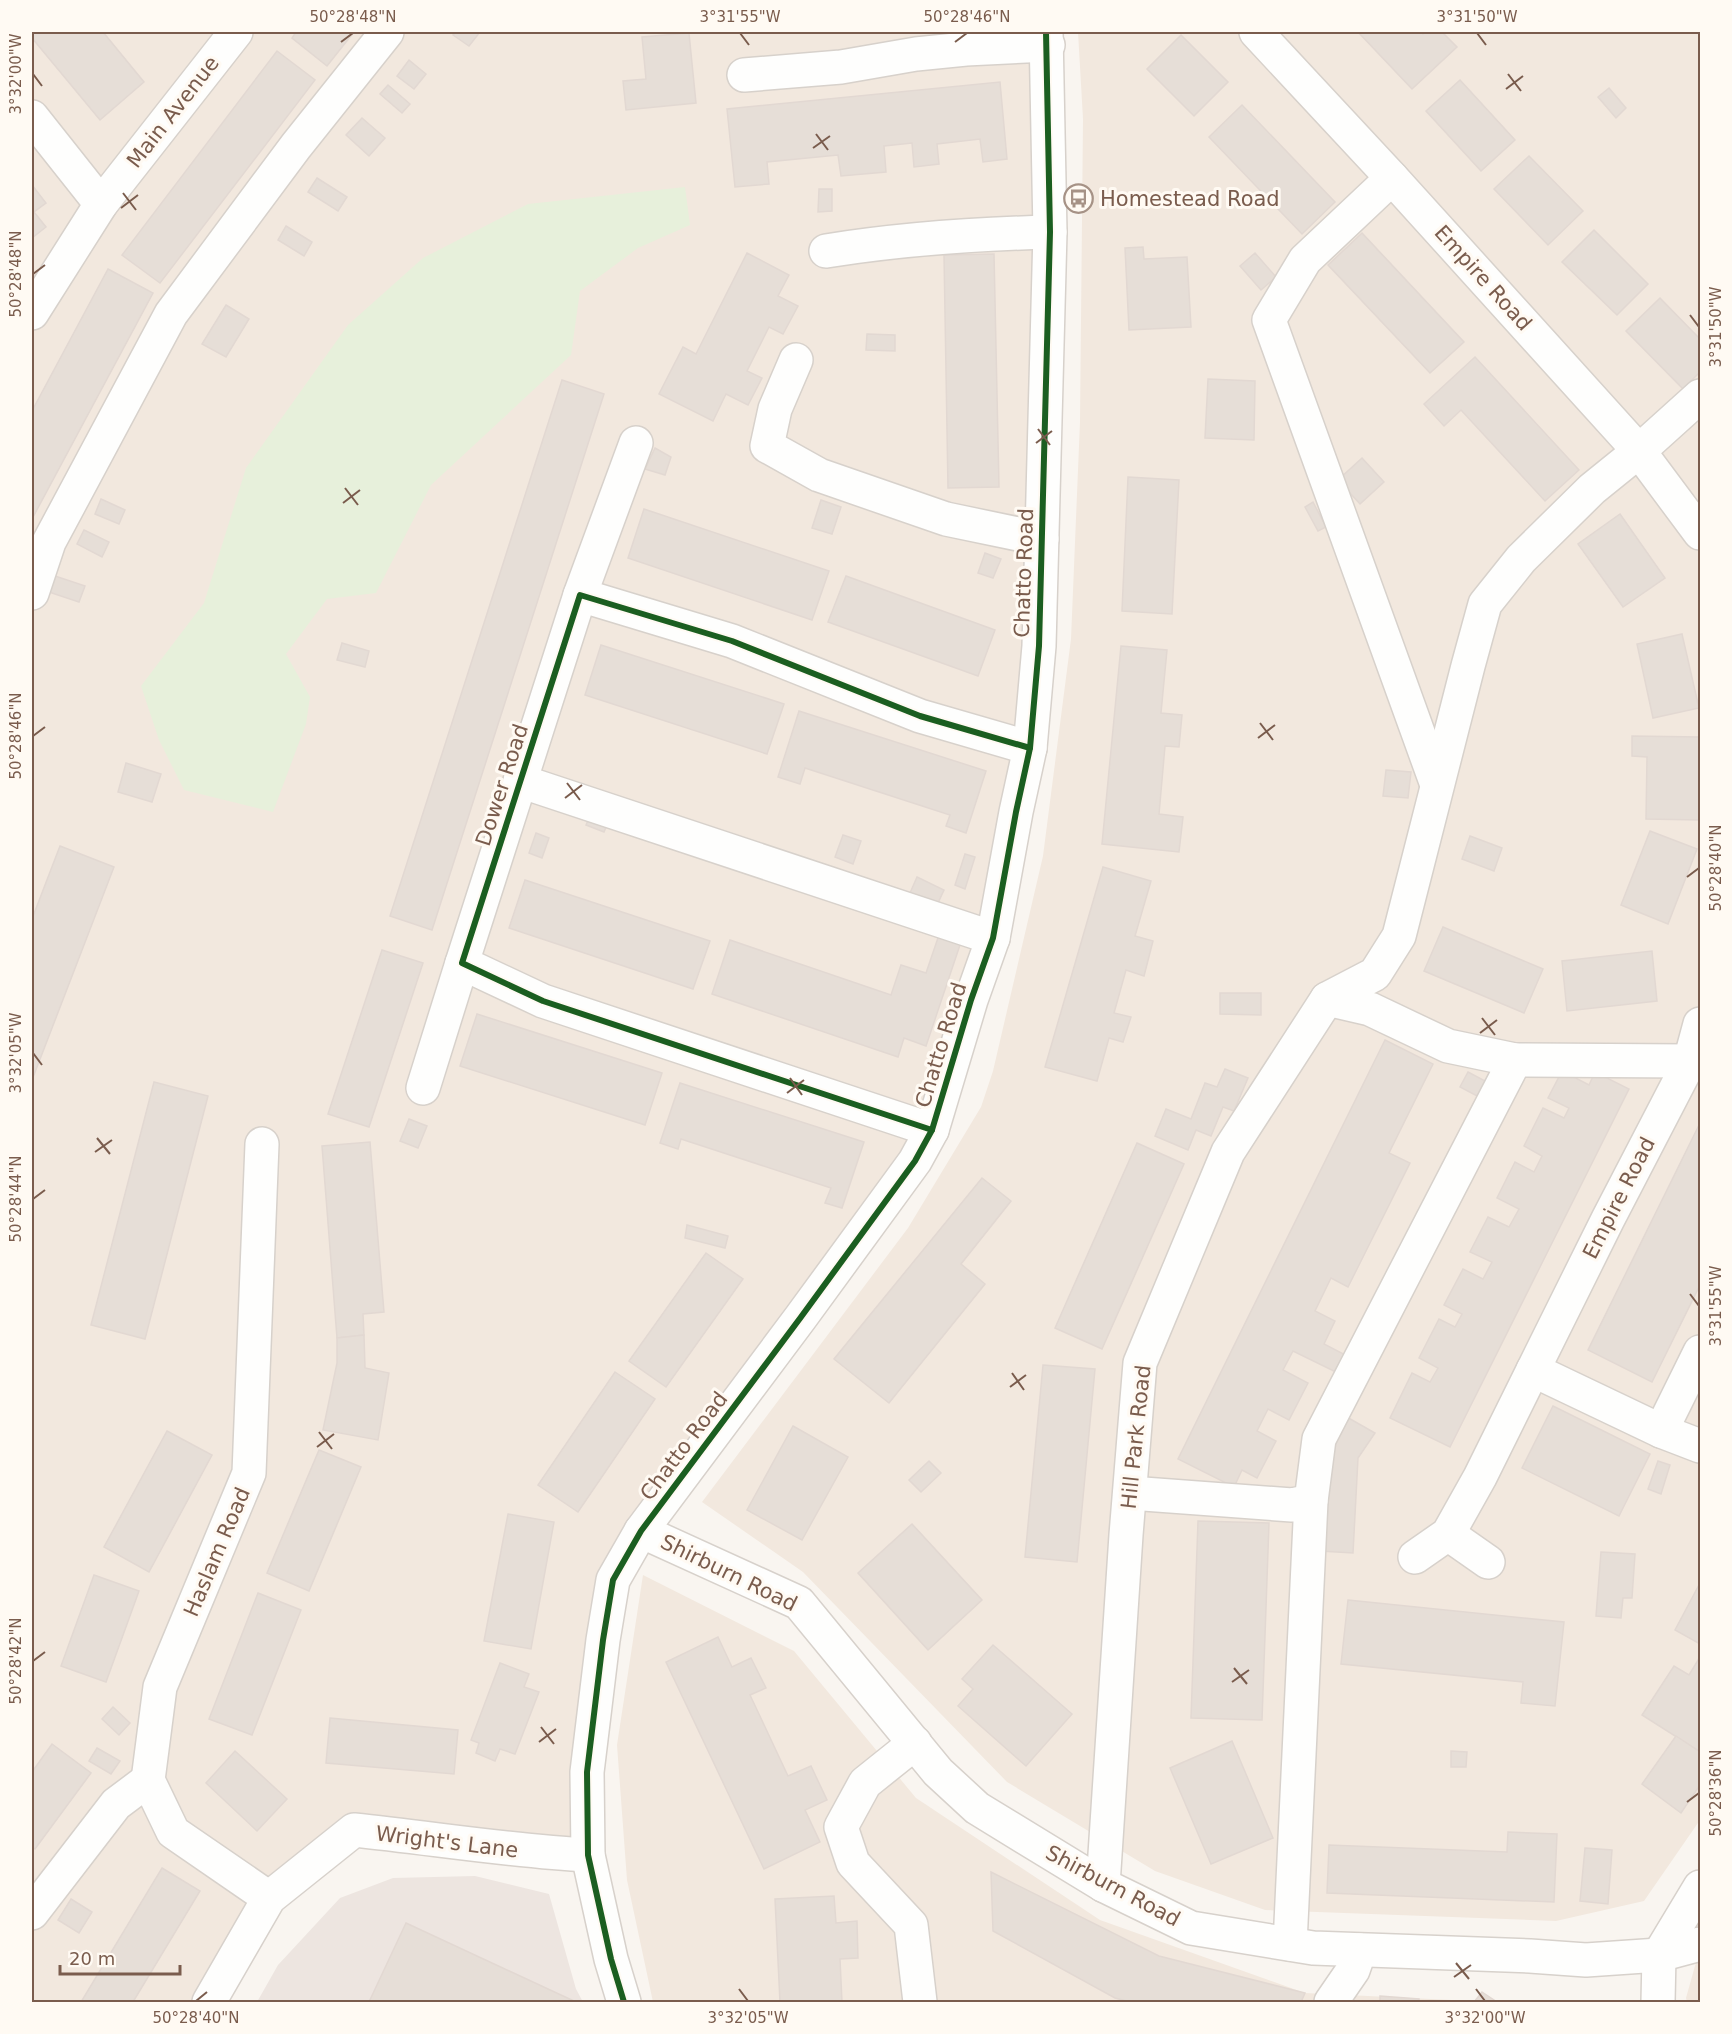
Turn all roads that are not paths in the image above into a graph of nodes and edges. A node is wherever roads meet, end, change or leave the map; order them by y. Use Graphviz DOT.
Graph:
graph roads {
  1 [pos="236,32"];
  2 [pos="387,32"];
  3 [pos="1256,32"];
  4 [pos="1047,38"];
  5 [pos="744,75"];
  6 [pos="32,117"];
  7 [pos="1392,178"];
  8 [pos="101,204"];
  9 [pos="1050,232"];
  10 [pos="826,251"];
  11 [pos="32,313"];
  12 [pos="796,360"];
  13 [pos="1701,396"];
  14 [pos="636,443"];
  15 [pos="1639,451"];
  16 [pos="1701,533"];
  17 [pos="1042,539"];
  18 [pos="32,593"];
  19 [pos="580,595"];
  20 [pos="1030,748"];
  21 [pos="520,781"];
  22 [pos="1437,784"];
  23 [pos="993,938"];
  24 [pos="462,963"];
  25 [pos="1327,999"];
  26 [pos="1701,1024"];
  27 [pos="1515,1060"];
  28 [pos="1690,1061"];
  29 [pos="423,1088"];
  30 [pos="932,1130"];
  31 [pos="262,1144"];
  32 [pos="1701,1352"];
  33 [pos="1533,1370"];
  34 [pos="1661,1431"];
  35 [pos="1701,1446"];
  36 [pos="1130,1493"];
  37 [pos="1311,1501"];
  38 [pos="641,1531"];
  39 [pos="1448,1534"];
  40 [pos="1415,1557"];
  41 [pos="1488,1562"];
  42 [pos="915,1743"];
  43 [pos="148,1780"];
  44 [pos="588,1855"];
  45 [pos="1103,1885"];
  46 [pos="1701,1887"];
  47 [pos="269,1898"];
  48 [pos="32,1913"];
  49 [pos="1290,1944"];
  50 [pos="1701,1944"];
  51 [pos="1360,1950"];
  52 [pos="1659,1955"];
  53 [pos="209,2002"];
  54 [pos="624,2002"];
  55 [pos="920,2002"];
  56 [pos="1331,2002"];
  57 [pos="1658,2002"];
  1 -- 8 [label="street, Main Avenue"];
  2 -- 18 [label="street"];
  3 -- 7 [label="street, Empire Road"];
  4 -- 5 [label="street"];
  4 -- 9 [label="street, Chatto Road"];
  6 -- 8 [label="street"];
  7 -- 15 [label="street, Empire Road"];
  7 -- 22 [label="street"];
  8 -- 11 [label="street, Main Avenue"];
  9 -- 10 [label="street"];
  9 -- 17 [label="street, Chatto Road"];
  12 -- 17 [label="street"];
  13 -- 15 [label="street"];
  14 -- 19 [label="street, Dower Road"];
  15 -- 16 [label="street, Empire Road"];
  15 -- 22 [label="street"];
  17 -- 20 [label="street, Chatto Road"];
  19 -- 20 [label="street"];
  19 -- 21 [label="street, Dower Road"];
  20 -- 23 [label="street, Chatto Road"];
  21 -- 23 [label="street"];
  21 -- 24 [label="street, Dower Road"];
  22 -- 25 [label="street"];
  23 -- 30 [label="street, Chatto Road"];
  24 -- 29 [label="street, Dower Road"];
  24 -- 30 [label="street"];
  25 -- 27 [label="street"];
  25 -- 36 [label="street, Hill Park Road"];
  26 -- 28 [label="street, Empire Road"];
  27 -- 28 [label="street"];
  27 -- 37 [label="street"];
  28 -- 33 [label="street, Empire Road"];
  30 -- 38 [label="street, Chatto Road"];
  31 -- 43 [label="street, Haslam Road"];
  32 -- 34 [label="street"];
  33 -- 34 [label="street"];
  33 -- 39 [label="street, Empire Road"];
  34 -- 35 [label="street"];
  36 -- 37 [label="street"];
  36 -- 45 [label="street, Hill Park Road"];
  37 -- 49 [label="street"];
  38 -- 42 [label="street, Shirburn Road"];
  38 -- 44 [label="street, Chatto Road"];
  39 -- 40 [label="street, Empire Road"];
  39 -- 41 [label="street"];
  42 -- 45 [label="street, Shirburn Road"];
  42 -- 55 [label="street"];
  43 -- 47 [label="street"];
  43 -- 48 [label="street"];
  44 -- 47 [label="street, Wright's Lane"];
  44 -- 54 [label="street, Chatto Road"];
  45 -- 49 [label="street, Shirburn Road"];
  46 -- 52 [label="street"];
  47 -- 53 [label="street, Wright's Lane"];
  49 -- 51 [label="street, Shirburn Road"];
  50 -- 52 [label="street, Shirburn Road"];
  51 -- 52 [label="street, Shirburn Road"];
  51 -- 56 [label="street"];
  52 -- 57 [label="street"];
}
